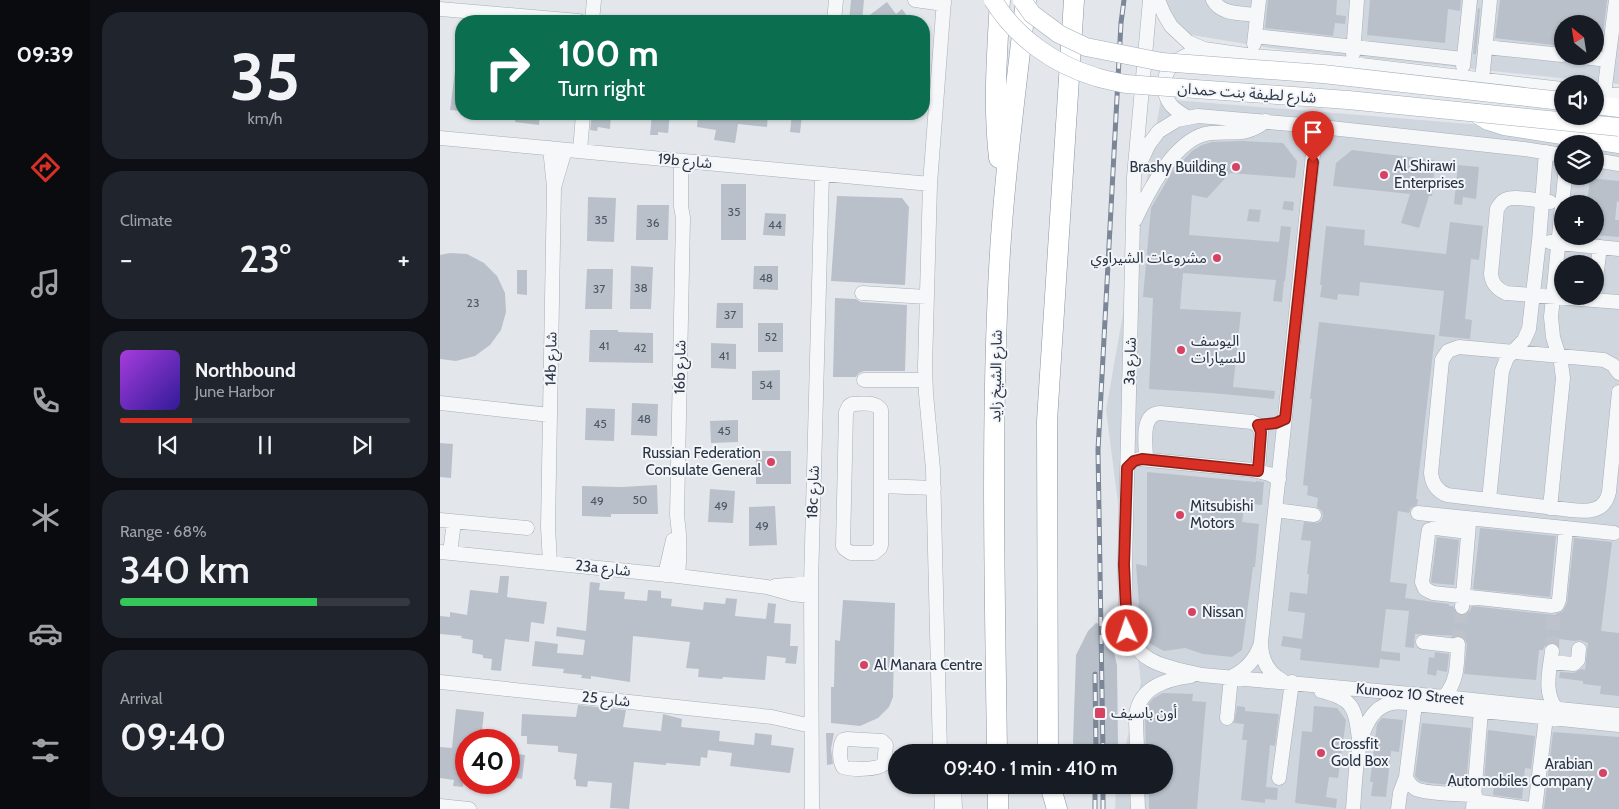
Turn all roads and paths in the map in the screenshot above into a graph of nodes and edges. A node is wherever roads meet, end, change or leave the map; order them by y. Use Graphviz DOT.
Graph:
graph roads {
  1 [pos="594,0"];
  2 [pos="836,0"];
  3 [pos="915,0"];
  4 [pos="993,0"];
  5 [pos="1000,0"];
  6 [pos="1022,0"];
  7 [pos="1026,0"];
  8 [pos="1074,0"];
  9 [pos="1150,0"];
  10 [pos="1158,0"];
  11 [pos="1213,0"];
  12 [pos="1259,0"];
  13 [pos="1357,0"];
  14 [pos="1470,0"];
  15 [pos="1490,0"];
  16 [pos="1616,0"];
  17 [pos="944,2"];
  18 [pos="440,9"];
  19 [pos="510,15"];
  20 [pos="593,15"];
  21 [pos="835,15"];
  22 [pos="1257,15"];
  23 [pos="1255,36"];
  24 [pos="1485,46"];
  25 [pos="1354,47"];
  26 [pos="1204,49"];
  27 [pos="1554,54"];
  28 [pos="1253,56"];
  29 [pos="1464,59"];
  30 [pos="1604,60"];
  31 [pos="1608,60"];
  32 [pos="1352,64"];
  33 [pos="1604,75"];
  34 [pos="1462,77"];
  35 [pos="1482,80"];
  36 [pos="1554,88"];
  37 [pos="1619,96"];
  38 [pos="1604,97"];
  39 [pos="1554,100"];
  40 [pos="1604,100"];
  41 [pos="1619,108"];
  42 [pos="1474,113"];
  43 [pos="1187,118"];
  44 [pos="583,120"];
  45 [pos="1266,121"];
  46 [pos="1316,126"];
  47 [pos="1619,127"];
  48 [pos="440,138"];
  49 [pos="1619,144"];
  50 [pos="550,148"];
  51 [pos="565,150"];
  52 [pos="580,151"];
  53 [pos="1546,152"];
  54 [pos="1554,154"];
  55 [pos="686,161"];
  56 [pos="1604,162"];
  57 [pos="1619,164"];
  58 [pos="822,174"];
  59 [pos="1134,177"];
  60 [pos="930,184"];
  61 [pos="554,188"];
  62 [pos="1004,189"];
  63 [pos="1542,201"];
  64 [pos="1554,203"];
  65 [pos="1133,223"];
  66 [pos="1539,241"];
  67 [pos="1554,243"];
  68 [pos="1558,245"];
  69 [pos="1579,245"];
  70 [pos="1600,247"];
  71 [pos="1619,249"];
  72 [pos="1599,255"];
  73 [pos="865,289"];
  74 [pos="927,292"];
  75 [pos="1533,294"];
  76 [pos="1553,296"];
  77 [pos="1604,300"];
  78 [pos="1619,302"];
  79 [pos="1512,353"];
  80 [pos="1559,356"];
  81 [pos="1619,373"];
  82 [pos="864,380"];
  83 [pos="925,380"];
  84 [pos="1619,392"];
  85 [pos="440,403"];
  86 [pos="550,415"];
  87 [pos="1285,419"];
  88 [pos="1258,425"];
  89 [pos="1146,459"];
  90 [pos="1127,468"];
  91 [pos="1258,471"];
  92 [pos="1279,480"];
  93 [pos="881,486"];
  94 [pos="934,488"];
  95 [pos="1489,500"];
  96 [pos="1550,508"];
  97 [pos="1276,510"];
  98 [pos="1418,513"];
  99 [pos="1314,515"];
  100 [pos="447,521"];
  101 [pos="1469,525"];
  102 [pos="526,528"];
  103 [pos="1566,528"];
  104 [pos="1614,533"];
  105 [pos="445,552"];
  106 [pos="545,562"];
  107 [pos="671,575"];
  108 [pos="811,590"];
  109 [pos="1462,602"];
  110 [pos="1261,642"];
  111 [pos="1423,642"];
  112 [pos="1579,649"];
  113 [pos="1202,675"];
  114 [pos="1231,677"];
  115 [pos="440,682"];
  116 [pos="1292,682"];
  117 [pos="1444,696"];
  118 [pos="1415,704"];
  119 [pos="1481,711"];
  120 [pos="1551,713"];
  121 [pos="1619,715"];
  122 [pos="1227,718"];
  123 [pos="811,720"];
  124 [pos="1619,725"];
  125 [pos="1360,742"];
  126 [pos="943,744"];
  127 [pos="997,744"];
  128 [pos="1048,744"];
  129 [pos="1137,744"];
  130 [pos="1406,776"];
  131 [pos="1279,778"];
  132 [pos="941,794"];
  133 [pos="954,794"];
  134 [pos="998,794"];
  135 [pos="1049,794"];
  136 [pos="1052,794"];
  137 [pos="1137,794"];
  138 [pos="1474,802"];
  139 [pos="440,806"];
  140 [pos="1523,808"];
  141 [pos="469,809"];
  142 [pos="812,809"];
  143 [pos="942,809"];
  144 [pos="955,809"];
  145 [pos="998,809"];
  146 [pos="1048,809"];
  147 [pos="1057,809"];
  148 [pos="1138,809"];
  149 [pos="1353,809"];
  150 [pos="1398,809"];
  151 [pos="1535,809"];
  1 -- 20 [label="street"];
  2 -- 21 [label="street"];
  3 -- 17 [label="street"];
  4 -- 42 [label="main road, شارع لطيفة بنت حمدان, bridge"];
  5 -- 62 [label="highway"];
  6 -- 39 [label="main road, شارع لطيفة بنت حمدان, bridge"];
  7 -- 62 [label="highway, شارع الشيخ زايد"];
  8 -- 128 [label="highway"];
  9 -- 59 [label="street, 3a شارع"];
  10 -- 26 [label="street"];
  11 -- 22 [label="street"];
  12 -- 22 [label="street"];
  13 -- 25 [label="street"];
  14 -- 29 [label="street"];
  15 -- 24 [label="street"];
  16 -- 31 [label="street"];
  17 -- 60 [label="street"];
  18 -- 19 [label="street"];
  22 -- 23 [label="street"];
  23 -- 25 [label="street"];
  23 -- 28 [label="street"];
  24 -- 27 [label="street"];
  24 -- 35 [label="street"];
  25 -- 29 [label="street"];
  25 -- 32 [label="street"];
  26 -- 28 [label="street"];
  26 -- 43 [label="street"];
  28 -- 32 [label="street"];
  29 -- 34 [label="street"];
  30 -- 31 [label="street"];
  31 -- 33 [label="street"];
  32 -- 34 [label="street"];
  34 -- 35 [label="street"];
  35 -- 36 [label="street"];
  37 -- 38 [label="street"];
  40 -- 41 [label="main road"];
  42 -- 47 [label="main road, شارع لطيفة بنت حمدان, bridge"];
  42 -- 49 [label="main road"];
  43 -- 45 [label="street, شارع لطيفة بنت حمدان"];
  43 -- 59 [label="street, شارع لطيفة بنت حمدان"];
  44 -- 52 [label="street"];
  45 -- 46 [label="street, شارع لطيفة بنت حمدان"];
  45 -- 65 [label="street"];
  46 -- 53 [label="street, شارع لطيفة بنت حمدان"];
  46 -- 87 [label="street"];
  48 -- 50 [label="street, 19b شارع"];
  50 -- 51 [label="street, 19b شارع"];
  50 -- 61 [label="street, 14b شارع"];
  51 -- 52 [label="street, 19b شارع"];
  51 -- 61 [label="street, 14b شارع"];
  52 -- 55 [label="street, 19b شارع"];
  53 -- 54 [label="street, شارع لطيفة بنت حمدان"];
  53 -- 63 [label="street"];
  55 -- 58 [label="street, 19b شارع"];
  55 -- 107 [label="street, 16b شارع"];
  56 -- 57 [label="street"];
  58 -- 60 [label="street, 19b شارع"];
  58 -- 108 [label="street, 18c شارع"];
  59 -- 65 [label="street, 3a شارع"];
  60 -- 74 [label="street"];
  61 -- 86 [label="street, 14b شارع"];
  62 -- 127 [label="highway, شارع الشيخ زايد"];
  63 -- 64 [label="street"];
  63 -- 66 [label="street"];
  63 -- 75 [label="street"];
  65 -- 90 [label="street, 3a شارع"];
  66 -- 67 [label="street"];
  66 -- 75 [label="street"];
  68 -- 76 [label="street"];
  69 -- 70 [label="street"];
  70 -- 71 [label="street"];
  70 -- 72 [label="street"];
  73 -- 74 [label="street"];
  74 -- 83 [label="street"];
  75 -- 76 [label="street"];
  75 -- 79 [label="street"];
  76 -- 80 [label="street"];
  77 -- 78 [label="street"];
  79 -- 80 [label="street"];
  79 -- 95 [label="street"];
  79 -- 95 [label="street"];
  80 -- 81 [label="street"];
  80 -- 96 [label="street"];
  82 -- 83 [label="street"];
  83 -- 94 [label="street"];
  84 -- 96 [label="street"];
  85 -- 86 [label="street"];
  86 -- 106 [label="street, 14b شارع"];
  87 -- 88 [label="street"];
  87 -- 92 [label="street"];
  88 -- 89 [label="street"];
  88 -- 91 [label="street"];
  89 -- 90 [label="street"];
  89 -- 91 [label="street"];
  90 -- 113 [label="street, 3a شارع"];
  91 -- 92 [label="street"];
  92 -- 97 [label="street"];
  93 -- 93 [label="street"];
  93 -- 94 [label="street"];
  94 -- 126 [label="street"];
  95 -- 96 [label="street"];
  97 -- 99 [label="street"];
  97 -- 110 [label="street"];
  98 -- 101 [label="street"];
  100 -- 102 [label="street"];
  100 -- 105 [label="street"];
  101 -- 103 [label="street"];
  101 -- 109 [label="street"];
  101 -- 109 [label="street"];
  103 -- 104 [label="street"];
  103 -- 109 [label="street"];
  105 -- 106 [label="street, 23a شارع"];
  106 -- 107 [label="street, 23a شارع"];
  107 -- 108 [label="street, 23a شارع"];
  108 -- 123 [label="street, 18c شارع"];
  110 -- 114 [label="street"];
  110 -- 116 [label="street"];
  111 -- 117 [label="street"];
  112 -- 120 [label="street"];
  113 -- 114 [label="street, Kunooz 10 Street"];
  113 -- 129 [label="street"];
  114 -- 116 [label="street, Kunooz 10 Street"];
  114 -- 122 [label="street"];
  115 -- 123 [label="street, شارع 25"];
  116 -- 117 [label="street, Kunooz 10 Street"];
  116 -- 125 [label="street"];
  116 -- 131 [label="street"];
  117 -- 120 [label="street, Kunooz 10 Street"];
  118 -- 119 [label="street, Kunooz 10 Street"];
  118 -- 125 [label="street, Kunooz 10 Street"];
  118 -- 130 [label="street"];
  119 -- 120 [label="street, Kunooz 10 Street"];
  119 -- 138 [label="street"];
  120 -- 121 [label="street, Kunooz 10 Street"];
  120 -- 124 [label="street, Kunooz 10 Street"];
  120 -- 151 [label="street"];
  123 -- 142 [label="street, 18c شارع"];
  125 -- 149 [label="street"];
  130 -- 138 [label="street"];
  130 -- 150 [label="street"];
  132 -- 143 [label="street"];
  133 -- 144 [label="street"];
  134 -- 145 [label="highway"];
  135 -- 146 [label="highway"];
  136 -- 147 [label="highway"];
  137 -- 148 [label="street"];
  138 -- 140 [label="street"];
  139 -- 141 [label="street"];
}
